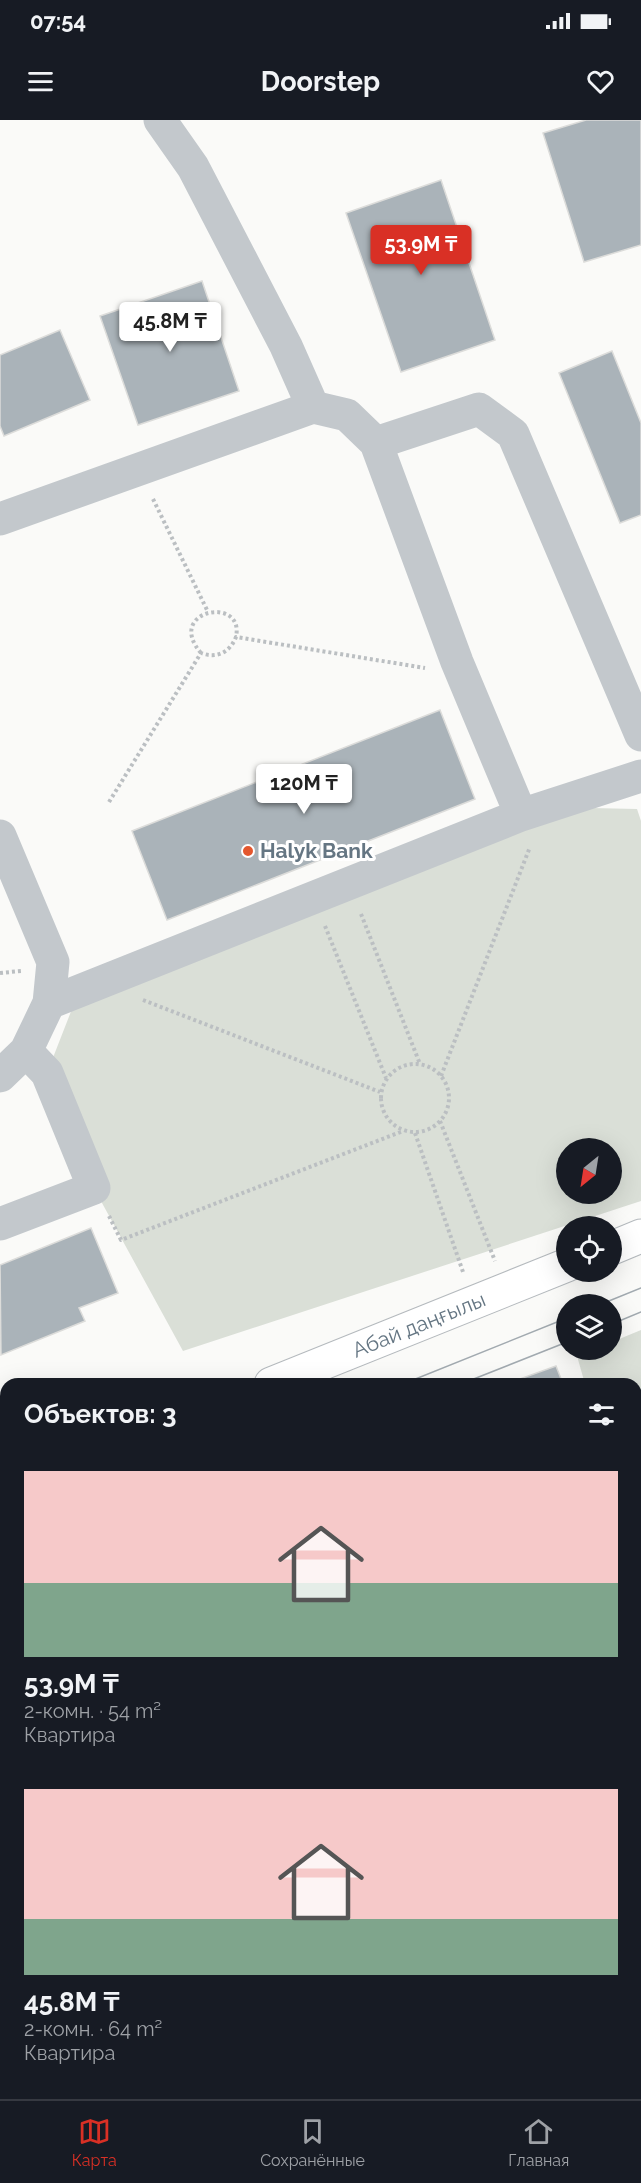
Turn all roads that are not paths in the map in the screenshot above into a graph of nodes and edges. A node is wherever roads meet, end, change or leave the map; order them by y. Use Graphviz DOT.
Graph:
graph roads {
  1 [pos="160,120"];
  2 [pos="313,407"];
  3 [pos="376,443"];
  4 [pos="0,519"];
  5 [pos="641,735"];
  6 [pos="641,776"];
  7 [pos="533,811"];
  8 [pos="0,836"];
  9 [pos="49,1003"];
  10 [pos="26,1051"];
  11 [pos="0,1076"];
  12 [pos="0,1224"];
  13 [pos="641,1236"];
  14 [pos="622,1244"];
  15 [pos="556,1269"];
  16 [pos="286,1378"];
  1 -- 2 [label="lane"];
  2 -- 3 [label="lane"];
  2 -- 4 [label="lane"];
  3 -- 5 [label="lane"];
  3 -- 7 [label="lane"];
  6 -- 7 [label="lane"];
  7 -- 9 [label="lane"];
  8 -- 9 [label="lane"];
  9 -- 10 [label="lane"];
  10 -- 11 [label="lane"];
  10 -- 12 [label="lane"];
  13 -- 14 [label="main road"];
  15 -- 16 [label="main road, Абай даңғылы"];
}
